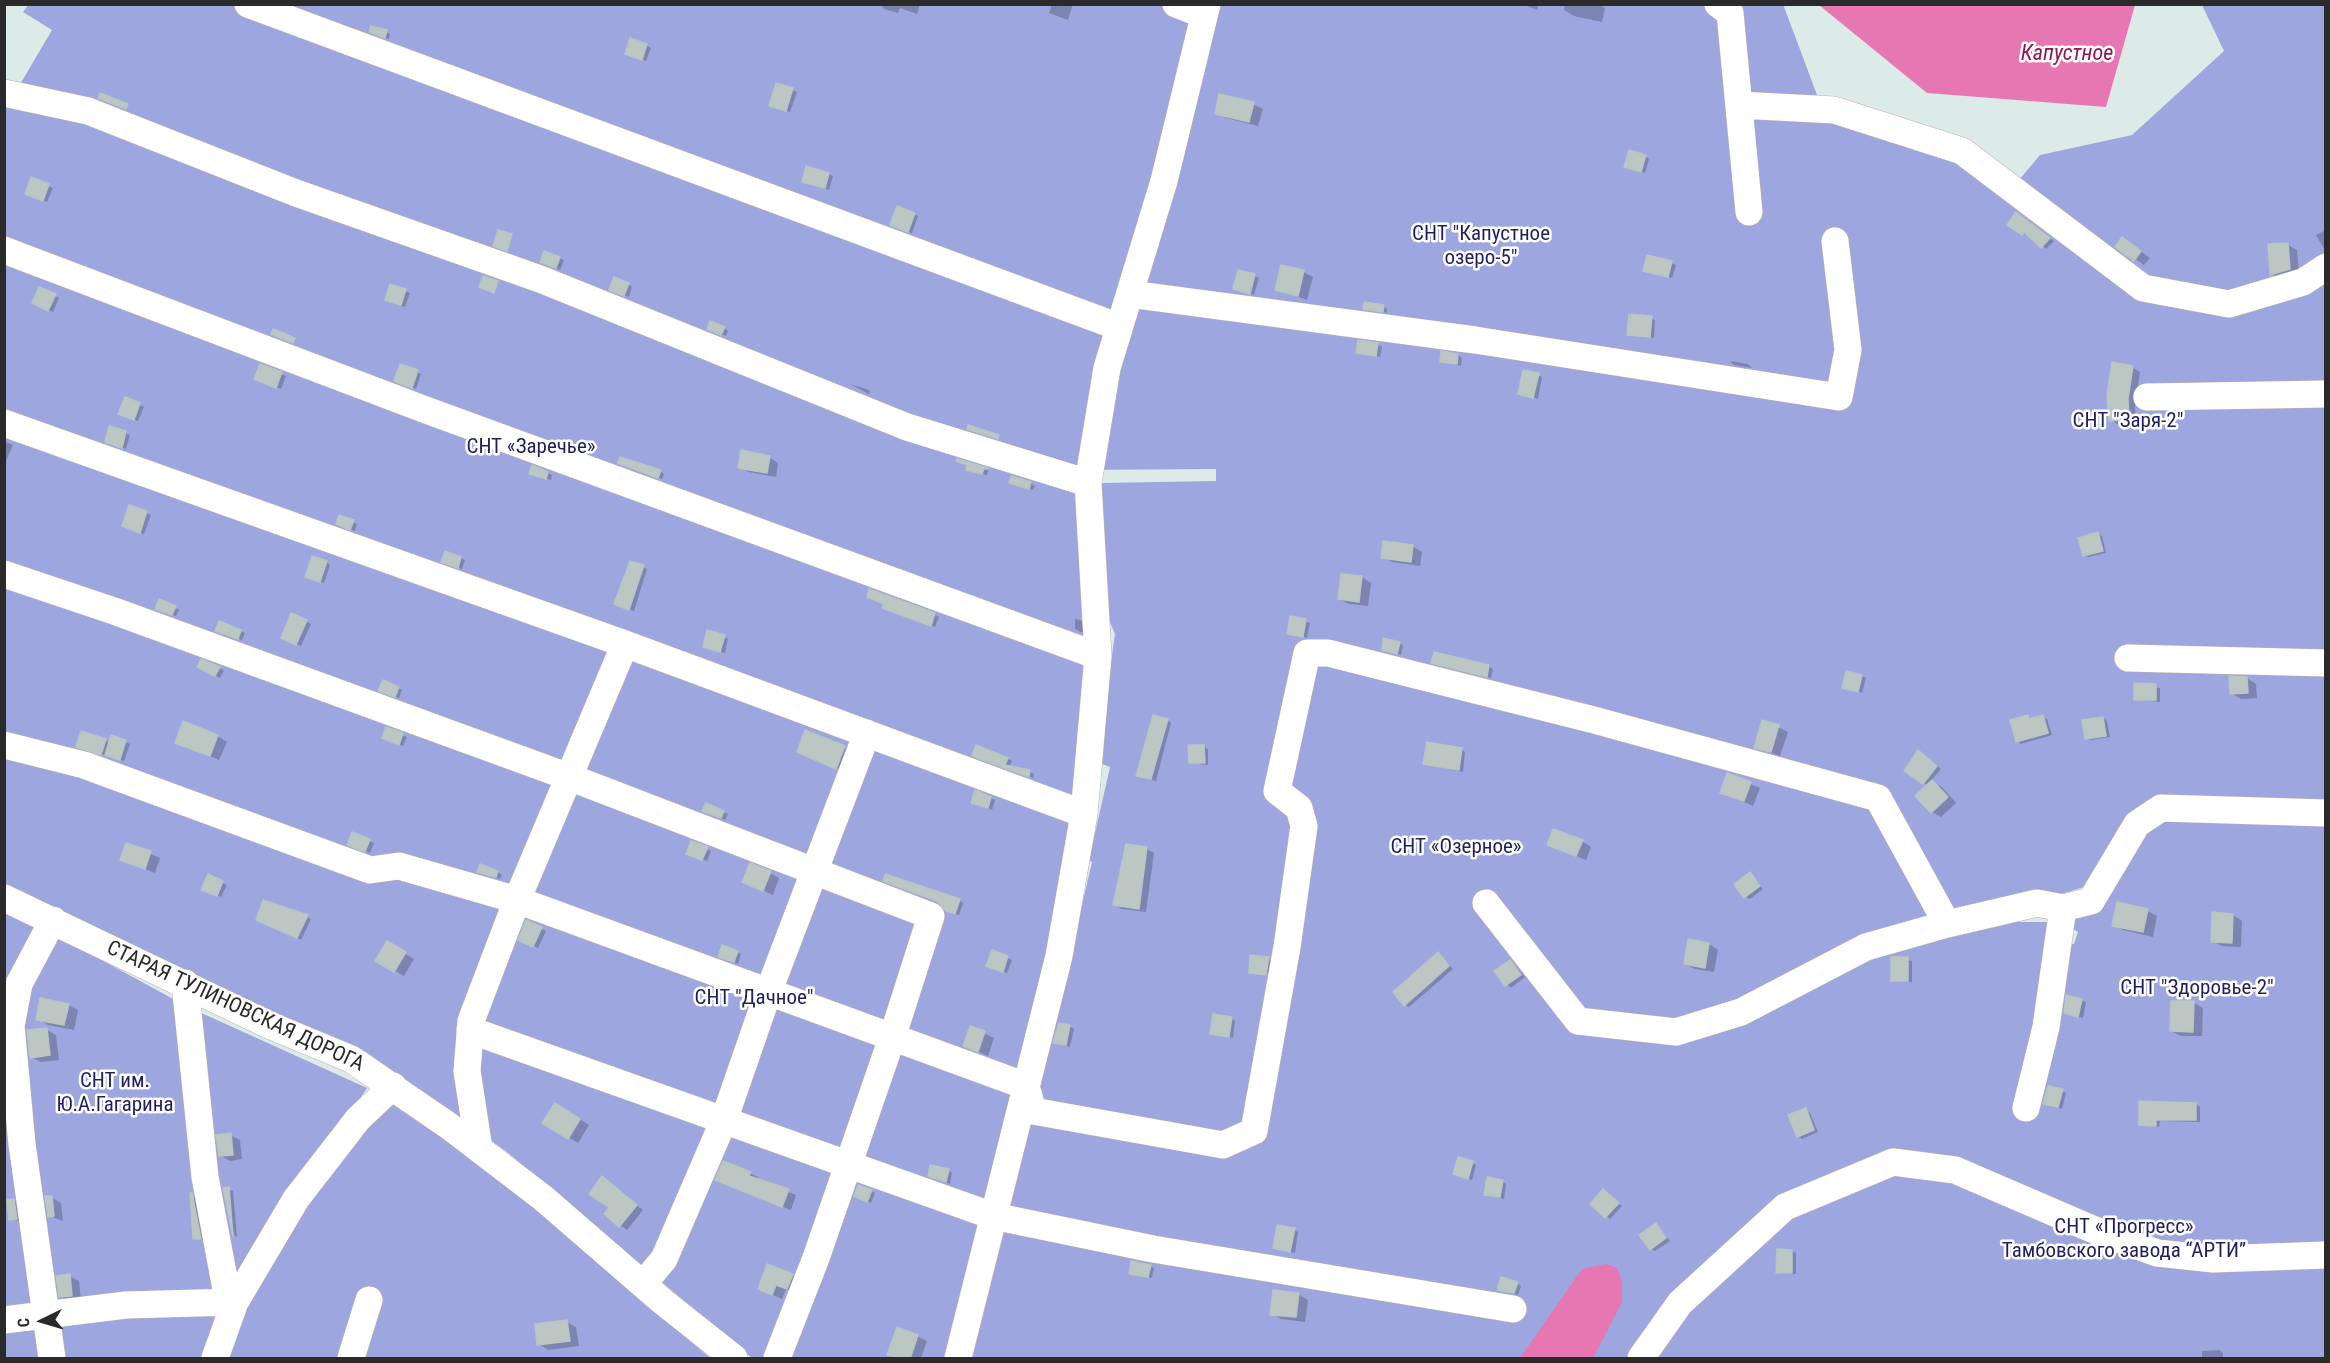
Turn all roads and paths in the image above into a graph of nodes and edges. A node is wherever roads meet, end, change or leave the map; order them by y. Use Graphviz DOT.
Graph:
graph roads {
  1 [pos="248,4"];
  2 [pos="1176,4"];
  3 [pos="1718,4"];
  4 [pos="1205,10"];
  5 [pos="4,93"];
  6 [pos="1739,105"];
  7 [pos="1749,212"];
  8 [pos="1835,241"];
  9 [pos="4,250"];
  10 [pos="2325,267"];
  11 [pos="1130,294"];
  12 [pos="1119,327"];
  13 [pos="2325,394"];
  14 [pos="2147,397"];
  15 [pos="4,423"];
  16 [pos="1088,483"];
  17 [pos="4,574"];
  18 [pos="625,644"];
  19 [pos="1098,656"];
  20 [pos="2128,658"];
  21 [pos="2325,663"];
  22 [pos="867,733"];
  23 [pos="4,745"];
  24 [pos="569,777"];
  25 [pos="2325,813"];
  26 [pos="1084,814"];
  27 [pos="814,871"];
  28 [pos="4,898"];
  29 [pos="517,900"];
  30 [pos="1486,903"];
  31 [pos="2063,908"];
  32 [pos="53,920"];
  33 [pos="1947,924"];
  34 [pos="185,983"];
  35 [pos="768,993"];
  36 [pos="470,1030"];
  37 [pos="892,1038"];
  38 [pos="393,1086"];
  39 [pos="1026,1086"];
  40 [pos="2026,1108"];
  41 [pos="724,1120"];
  42 [pos="479,1149"];
  43 [pos="848,1164"];
  44 [pos="993,1216"];
  45 [pos="2325,1255"];
  46 [pos="643,1284"];
  47 [pos="369,1300"];
  48 [pos="235,1302"];
  49 [pos="1513,1309"];
  50 [pos="45,1315"];
  51 [pos="4,1320"];
  52 [pos="52,1359"];
  53 [pos="215,1359"];
  54 [pos="351,1359"];
  55 [pos="734,1359"];
  56 [pos="777,1359"];
  57 [pos="958,1359"];
  58 [pos="1641,1359"];
  1 -- 12 [label="street"];
  2 -- 4 [label="street"];
  3 -- 6 [label="street"];
  4 -- 11 [label="street"];
  5 -- 16 [label="street"];
  6 -- 7 [label="street"];
  6 -- 10 [label="street"];
  8 -- 11 [label="street"];
  9 -- 19 [label="street"];
  11 -- 12 [label="street"];
  12 -- 16 [label="street"];
  13 -- 14 [label="street"];
  15 -- 18 [label="street"];
  16 -- 19 [label="street"];
  17 -- 24 [label="street"];
  18 -- 22 [label="street"];
  18 -- 24 [label="street"];
  19 -- 26 [label="street"];
  20 -- 21 [label="street"];
  22 -- 26 [label="street"];
  22 -- 27 [label="street"];
  23 -- 29 [label="street"];
  24 -- 27 [label="street"];
  24 -- 29 [label="street"];
  25 -- 31 [label="street"];
  26 -- 39 [label="street"];
  27 -- 35 [label="street"];
  27 -- 37 [label="street"];
  28 -- 32 [label="street, СТАРАЯ ТУЛИНОВСКАЯ ДОРОГА"];
  29 -- 35 [label="street"];
  29 -- 36 [label="street"];
  30 -- 33 [label="street"];
  31 -- 33 [label="street"];
  31 -- 40 [label="street"];
  32 -- 34 [label="street, СТАРАЯ ТУЛИНОВСКАЯ ДОРОГА"];
  32 -- 50 [label="street"];
  33 -- 39 [label="street"];
  34 -- 38 [label="street, СТАРАЯ ТУЛИНОВСКАЯ ДОРОГА"];
  34 -- 48 [label="street"];
  35 -- 37 [label="street"];
  35 -- 41 [label="street"];
  36 -- 41 [label="street"];
  36 -- 42 [label="street"];
  37 -- 39 [label="street"];
  37 -- 43 [label="street"];
  38 -- 42 [label="street, СТАРАЯ ТУЛИНОВСКАЯ ДОРОГА"];
  38 -- 48 [label="street"];
  39 -- 44 [label="street"];
  41 -- 43 [label="street"];
  41 -- 46 [label="street"];
  42 -- 46 [label="street, СТАРАЯ ТУЛИНОВСКАЯ ДОРОГА"];
  43 -- 44 [label="street"];
  43 -- 56 [label="street"];
  44 -- 49 [label="street"];
  44 -- 57 [label="street"];
  45 -- 58 [label="street"];
  46 -- 55 [label="street, СТАРАЯ ТУЛИНОВСКАЯ ДОРОГА"];
  47 -- 54 [label="street"];
  48 -- 50 [label="street"];
  48 -- 53 [label="street"];
  50 -- 51 [label="street"];
  50 -- 52 [label="street"];
}
